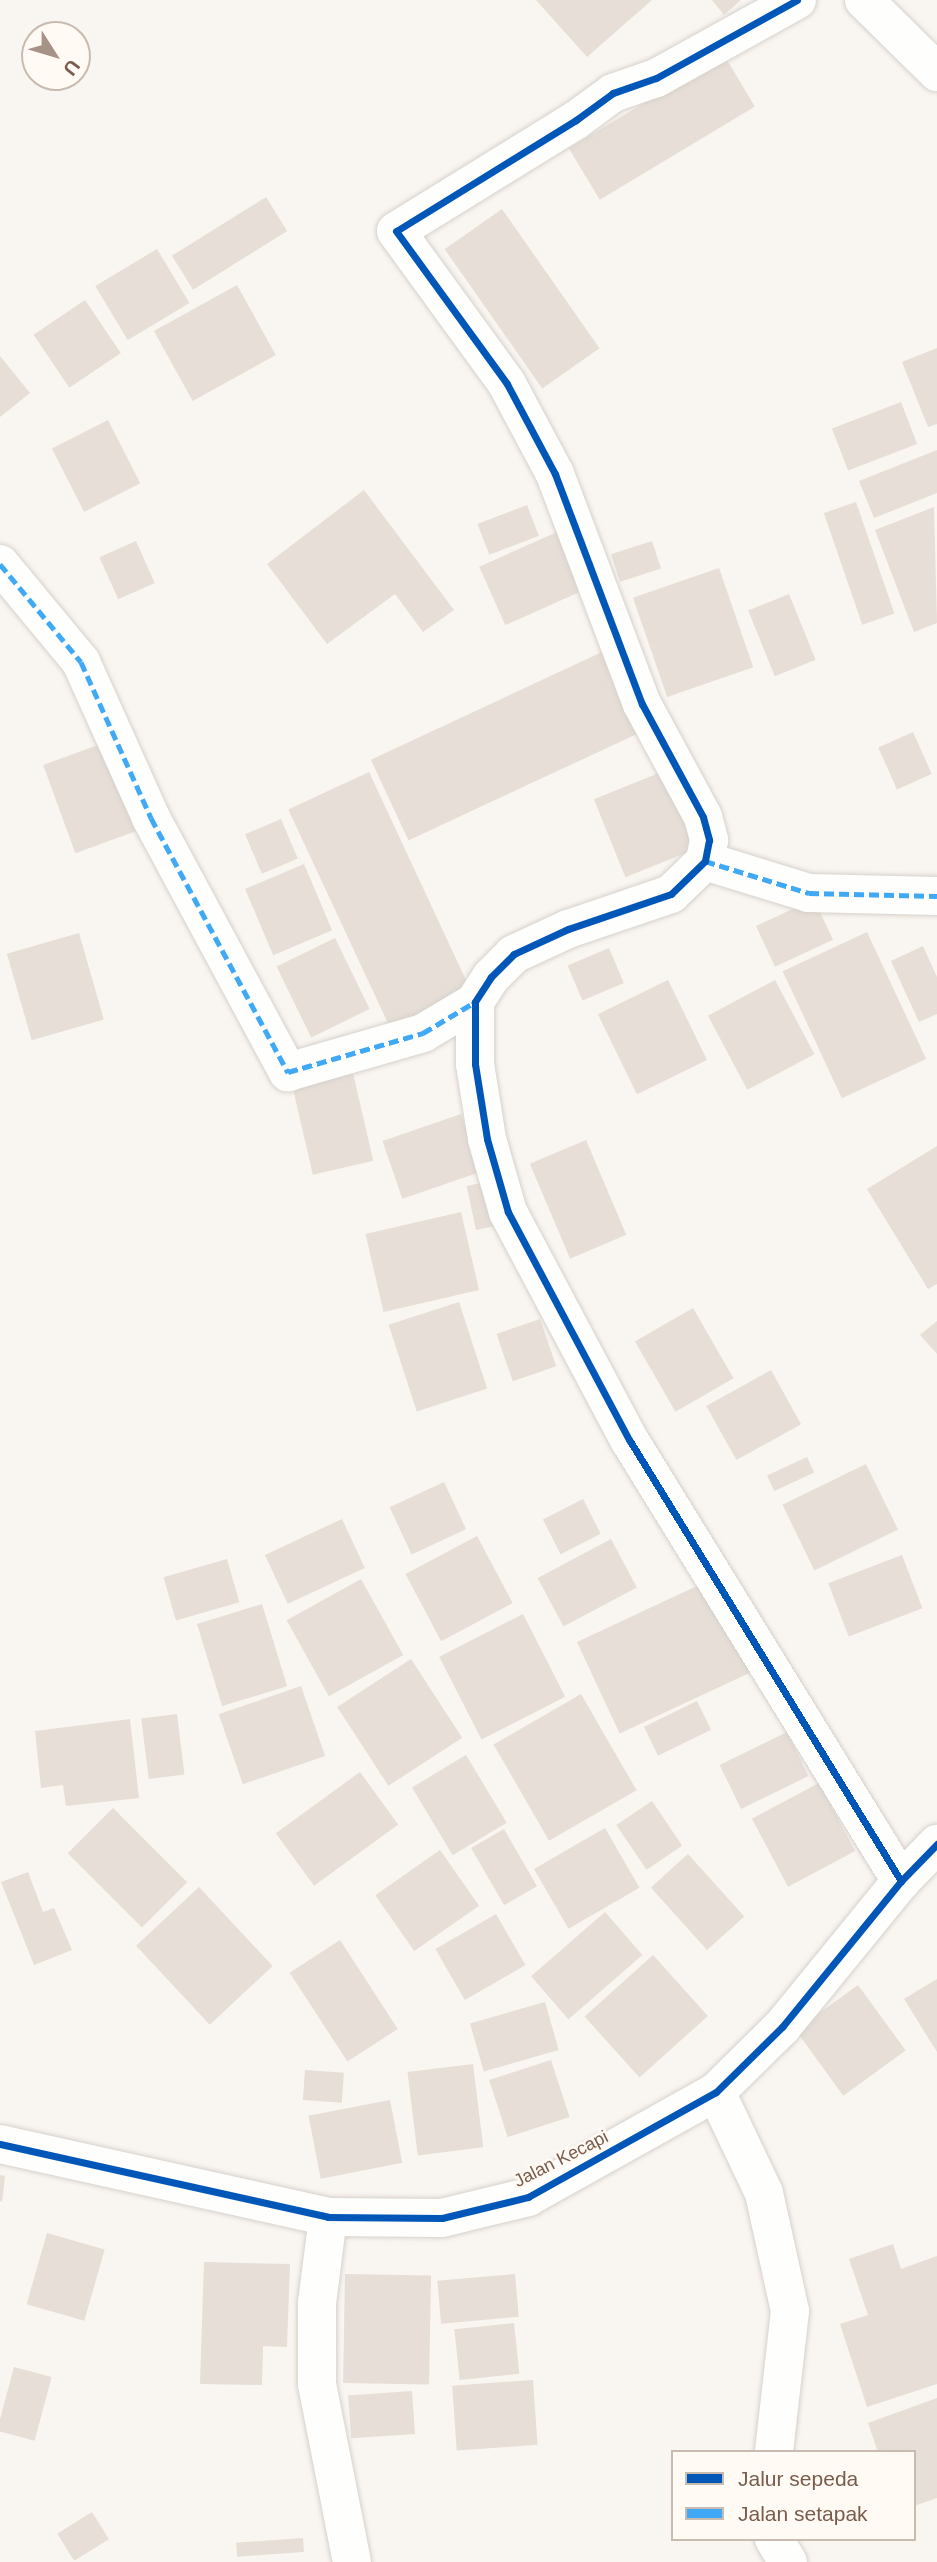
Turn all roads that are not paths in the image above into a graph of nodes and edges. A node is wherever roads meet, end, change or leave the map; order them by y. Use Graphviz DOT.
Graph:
graph roads {
  1 [pos="797,0"];
  2 [pos="864,0"];
  3 [pos="937,72"];
  4 [pos="0,564"];
  5 [pos="705,861"];
  6 [pos="937,896"];
  7 [pos="475,1002"];
  8 [pos="937,1844"];
  9 [pos="901,1881"];
  10 [pos="716,2092"];
  11 [pos="0,2144"];
  12 [pos="328,2217"];
  13 [pos="775,2450"];
  14 [pos="775,2541"];
  15 [pos="352,2562"];
  16 [pos="788,2562"];
  1 -- 5 [label="street"];
  2 -- 3 [label="street"];
  4 -- 7 [label="street"];
  5 -- 6 [label="street"];
  5 -- 7 [label="street"];
  7 -- 9 [label="street"];
  8 -- 9 [label="street, Jalan Kecapi"];
  9 -- 10 [label="street, Jalan Kecapi"];
  10 -- 12 [label="street, Jalan Kecapi"];
  10 -- 13 [label="street"];
  11 -- 12 [label="street, Jalan Kecapi"];
  12 -- 15 [label="street"];
  14 -- 16 [label="street"];
}
